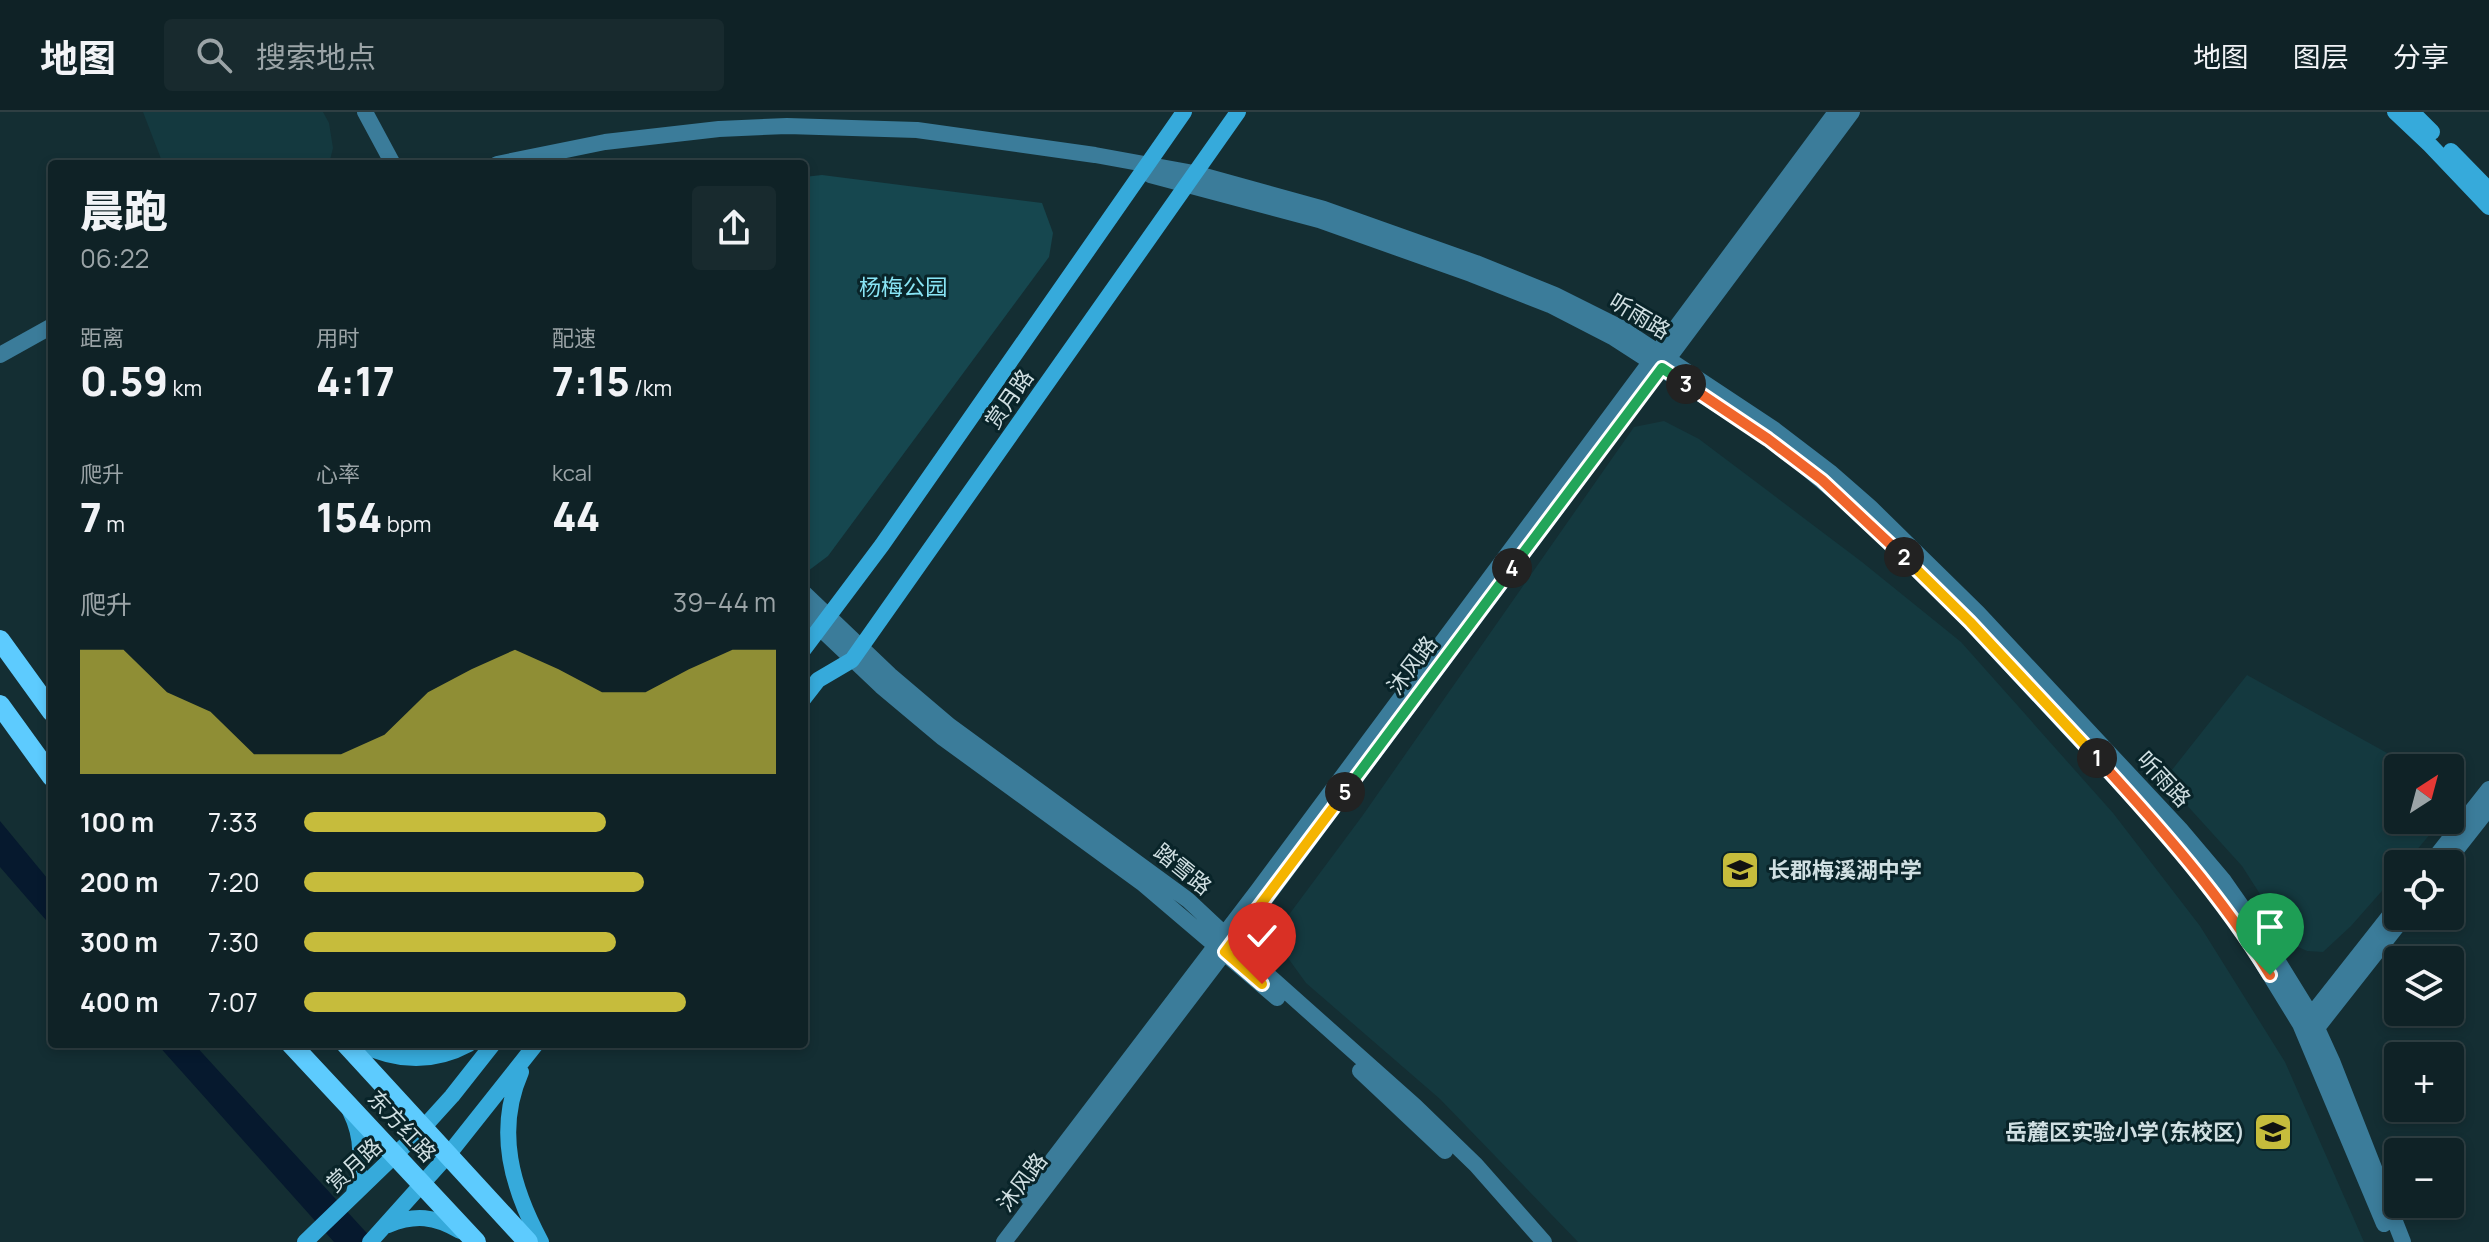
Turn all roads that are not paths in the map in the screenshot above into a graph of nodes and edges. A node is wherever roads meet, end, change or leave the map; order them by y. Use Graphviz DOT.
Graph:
graph roads {
  1 [pos="354,112"];
  2 [pos="365,112"];
  3 [pos="1184,112"];
  4 [pos="1238,112"];
  5 [pos="1836,112"];
  6 [pos="1852,112"];
  7 [pos="2395,112"];
  8 [pos="2412,112"];
  9 [pos="380,160"];
  10 [pos="391,160"];
  11 [pos="517,160"];
  12 [pos="573,160"];
  13 [pos="1145,169"];
  14 [pos="1191,178"];
  15 [pos="2489,190"];
  16 [pos="2489,207"];
  17 [pos="48,318"];
  18 [pos="48,328"];
  19 [pos="0,345"];
  20 [pos="0,355"];
  21 [pos="1660,360"];
  22 [pos="808,599"];
  23 [pos="808,615"];
  24 [pos="824,623"];
  25 [pos="0,640"];
  26 [pos="808,644"];
  27 [pos="857,654"];
  28 [pos="808,693"];
  29 [pos="0,705"];
  30 [pos="48,706"];
  31 [pos="48,771"];
  32 [pos="2489,789"];
  33 [pos="2489,808"];
  34 [pos="2441,850"];
  35 [pos="2456,850"];
  36 [pos="2384,924"];
  37 [pos="2393,930"];
  38 [pos="1224,943"];
  39 [pos="2309,1028"];
  40 [pos="295,1048"];
  41 [pos="350,1048"];
  42 [pos="372,1048"];
  43 [pos="459,1048"];
  44 [pos="490,1048"];
  45 [pos="532,1049"];
  46 [pos="346,1101"];
  47 [pos="423,1128"];
  48 [pos="396,1155"];
  49 [pos="448,1155"];
  50 [pos="422,1184"];
  51 [pos="354,1194"];
  52 [pos="387,1226"];
  53 [pos="305,1242"];
  54 [pos="370,1242"];
  55 [pos="475,1242"];
  56 [pos="528,1242"];
  57 [pos="541,1242"];
  58 [pos="991,1242"];
  59 [pos="1004,1242"];
  60 [pos="1530,1242"];
  61 [pos="1544,1242"];
  62 [pos="2391,1242"];
  63 [pos="2403,1242"];
  1 -- 9 [label="street"];
  2 -- 10 [label="street"];
  3 -- 13 [label="main road, 赏月路"];
  4 -- 14 [label="main road, 赏月路"];
  5 -- 21 [label="street, 沐风路"];
  6 -- 21 [label="street, 沐风路"];
  7 -- 16 [label="main road"];
  8 -- 15 [label="main road"];
  11 -- 13 [label="street, 听雨路"];
  12 -- 13 [label="street, 听雨路"];
  13 -- 14 [label="street, 听雨路"];
  13 -- 24 [label="main road, 赏月路"];
  14 -- 21 [label="street, 听雨路"];
  14 -- 27 [label="main road, 赏月路"];
  17 -- 19 [label="street"];
  18 -- 20 [label="street"];
  21 -- 38 [label="street, 沐风路"];
  21 -- 39 [label="street, 听雨路"];
  22 -- 24 [label="street, 踏雪路"];
  23 -- 24 [label="street, 踏雪路"];
  24 -- 26 [label="main road, 赏月路"];
  24 -- 27 [label="street, 踏雪路"];
  25 -- 30 [label="main road"];
  27 -- 28 [label="main road, 赏月路"];
  27 -- 38 [label="street, 踏雪路"];
  29 -- 31 [label="main road"];
  32 -- 34 [label="street"];
  33 -- 35 [label="street"];
  36 -- 39 [label="street"];
  37 -- 39 [label="street"];
  38 -- 58 [label="street, 沐风路"];
  38 -- 59 [label="street, 沐风路"];
  38 -- 60 [label="street, 踏雪路"];
  38 -- 61 [label="street, 踏雪路"];
  39 -- 62 [label="street, 听雨路"];
  39 -- 63 [label="street, 听雨路"];
  40 -- 46 [label="main road, 东方红路"];
  41 -- 47 [label="main road, 东方红路"];
  42 -- 43 [label="main road"];
  44 -- 47 [label="main road, 赏月路"];
  45 -- 49 [label="main road"];
  45 -- 57 [label="main road"];
  46 -- 48 [label="main road, 东方红路"];
  46 -- 51 [label="main road"];
  47 -- 48 [label="main road, 赏月路"];
  47 -- 49 [label="main road, 东方红路"];
  48 -- 50 [label="main road, 东方红路"];
  48 -- 51 [label="main road, 赏月路"];
  49 -- 50 [label="main road"];
  49 -- 56 [label="main road, 东方红路"];
  50 -- 52 [label="main road"];
  50 -- 55 [label="main road, 东方红路"];
  51 -- 53 [label="main road, 赏月路"];
  52 -- 54 [label="main road"];
  52 -- 55 [label="main road"];
}
